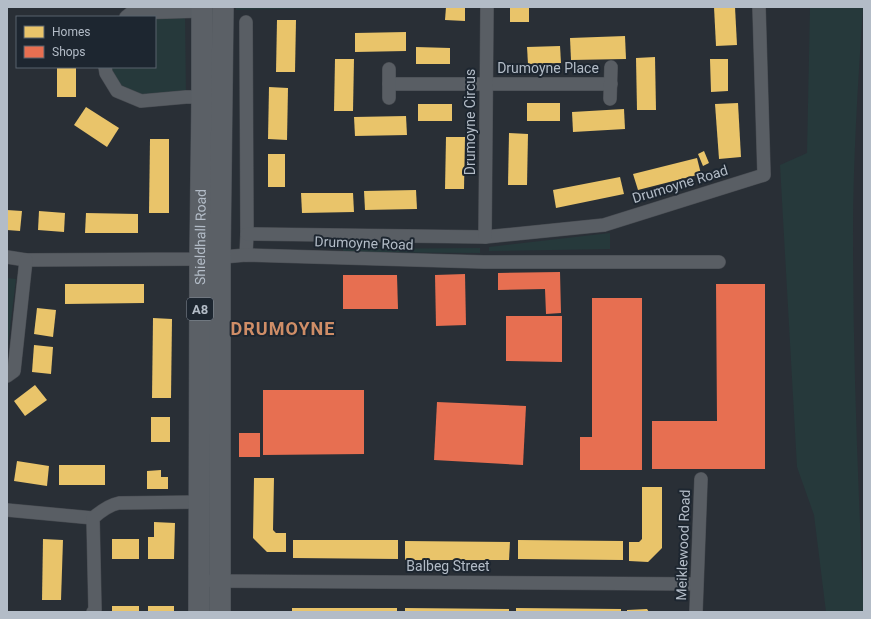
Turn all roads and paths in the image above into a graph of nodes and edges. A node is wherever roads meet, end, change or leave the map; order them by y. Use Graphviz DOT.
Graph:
graph roads {
  1 [pos="223,7"];
  2 [pos="487,7"];
  3 [pos="759,7"];
  4 [pos="202,9"];
  5 [pos="127,16"];
  6 [pos="246,22"];
  7 [pos="611,67"];
  8 [pos="105,68"];
  9 [pos="389,69"];
  10 [pos="390,84"];
  11 [pos="486,84"];
  12 [pos="611,84"];
  13 [pos="202,97"];
  14 [pos="389,98"];
  15 [pos="610,99"];
  16 [pos="247,234"];
  17 [pos="485,237"];
  18 [pos="246,255"];
  19 [pos="7,257"];
  20 [pos="220,258"];
  21 [pos="200,259"];
  22 [pos="26,260"];
  23 [pos="720,262"];
  24 [pos="7,376"];
  25 [pos="701,479"];
  26 [pos="199,502"];
  27 [pos="7,510"];
  28 [pos="93,518"];
  29 [pos="199,581"];
  30 [pos="220,581"];
  31 [pos="696,584"];
  32 [pos="93,612"];
  33 [pos="199,612"];
  34 [pos="220,612"];
  35 [pos="696,612"];
  1 -- 20 [label="main road, Shieldhall Road / A8"];
  2 -- 11 [label="street, Drumoyne Circus"];
  3 -- 17 [label="street, Drumoyne Road"];
  4 -- 5 [label="street"];
  4 -- 13 [label="main road, Shieldhall Road / A8"];
  6 -- 16 [label="street"];
  7 -- 12 [label="street, Drumoyne Place"];
  8 -- 13 [label="street"];
  9 -- 10 [label="street"];
  10 -- 11 [label="street, Drumoyne Place"];
  10 -- 14 [label="street"];
  11 -- 12 [label="street, Drumoyne Place"];
  11 -- 17 [label="street, Drumoyne Circus"];
  12 -- 15 [label="street, Drumoyne Place"];
  13 -- 21 [label="main road, Shieldhall Road / A8"];
  16 -- 17 [label="street, Drumoyne Road"];
  16 -- 18 [label="street"];
  18 -- 20 [label="street, Drumoyne Road"];
  18 -- 23 [label="street, Drumoyne Road"];
  19 -- 22 [label="street, Drumoyne Road"];
  20 -- 21 [label="street, Drumoyne Road"];
  20 -- 30 [label="main road, Shieldhall Road / A8"];
  21 -- 22 [label="street, Drumoyne Road"];
  21 -- 26 [label="main road, Shieldhall Road / A8"];
  22 -- 24 [label="street"];
  25 -- 31 [label="street, Meiklewood Road"];
  26 -- 28 [label="street"];
  26 -- 29 [label="main road, Shieldhall Road / A8"];
  27 -- 28 [label="street"];
  28 -- 32 [label="street"];
  29 -- 30 [label="street, Balbeg Street"];
  29 -- 33 [label="main road, Shieldhall Road / A8"];
  30 -- 31 [label="street, Balbeg Street"];
  30 -- 34 [label="main road, Shieldhall Road / A8"];
  31 -- 35 [label="street, Meiklewood Road"];
}
